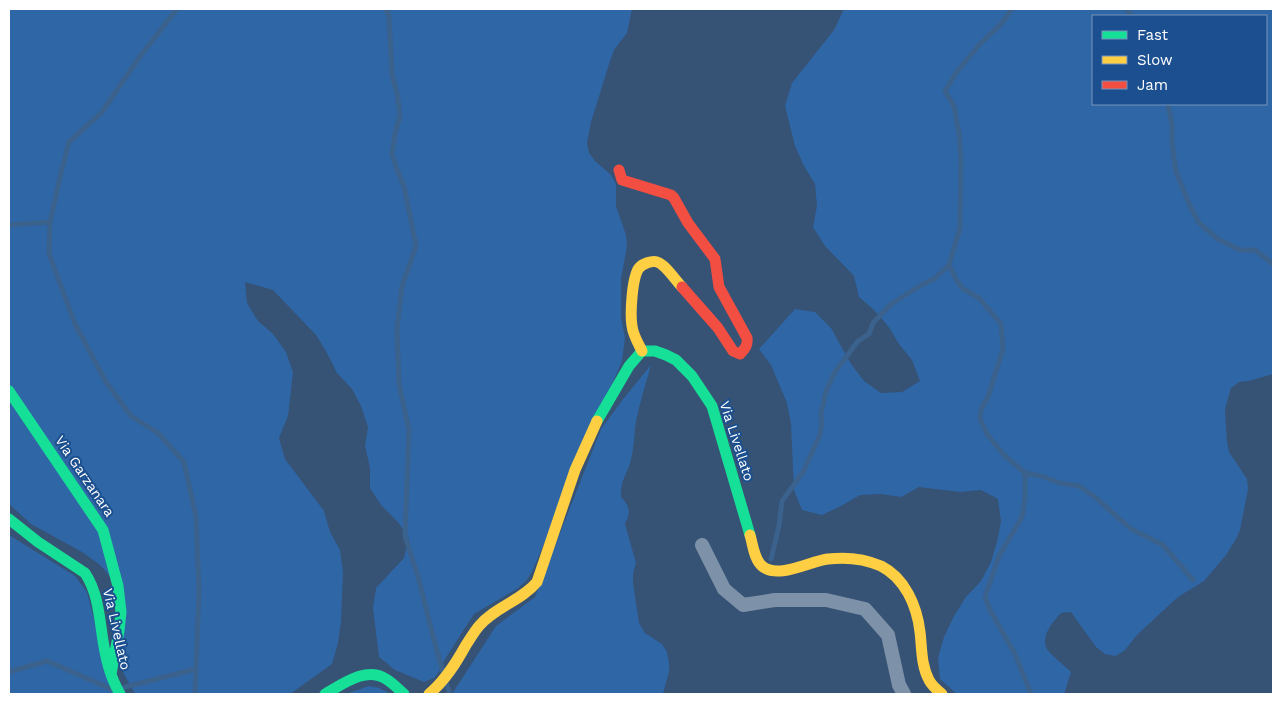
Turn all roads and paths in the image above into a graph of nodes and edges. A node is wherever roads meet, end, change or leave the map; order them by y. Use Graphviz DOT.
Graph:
graph roads {
  1 [pos="619,170"];
  2 [pos="642,351"];
  3 [pos="9,391"];
  4 [pos="9,519"];
  5 [pos="702,545"];
  6 [pos="111,674"];
  7 [pos="120,694"];
  8 [pos="325,694"];
  9 [pos="404,694"];
  10 [pos="429,694"];
  11 [pos="904,694"];
  12 [pos="942,694"];
  1 -- 2 [label="main road"];
  2 -- 10 [label="main road"];
  2 -- 12 [label="main road, Via Livellato"];
  3 -- 6 [label="main road, Via Garzanara"];
  4 -- 6 [label="main road, Via Livellato"];
  5 -- 11 [label="street"];
  6 -- 7 [label="main road, Via Livellato"];
  8 -- 9 [label="main road"];
}
